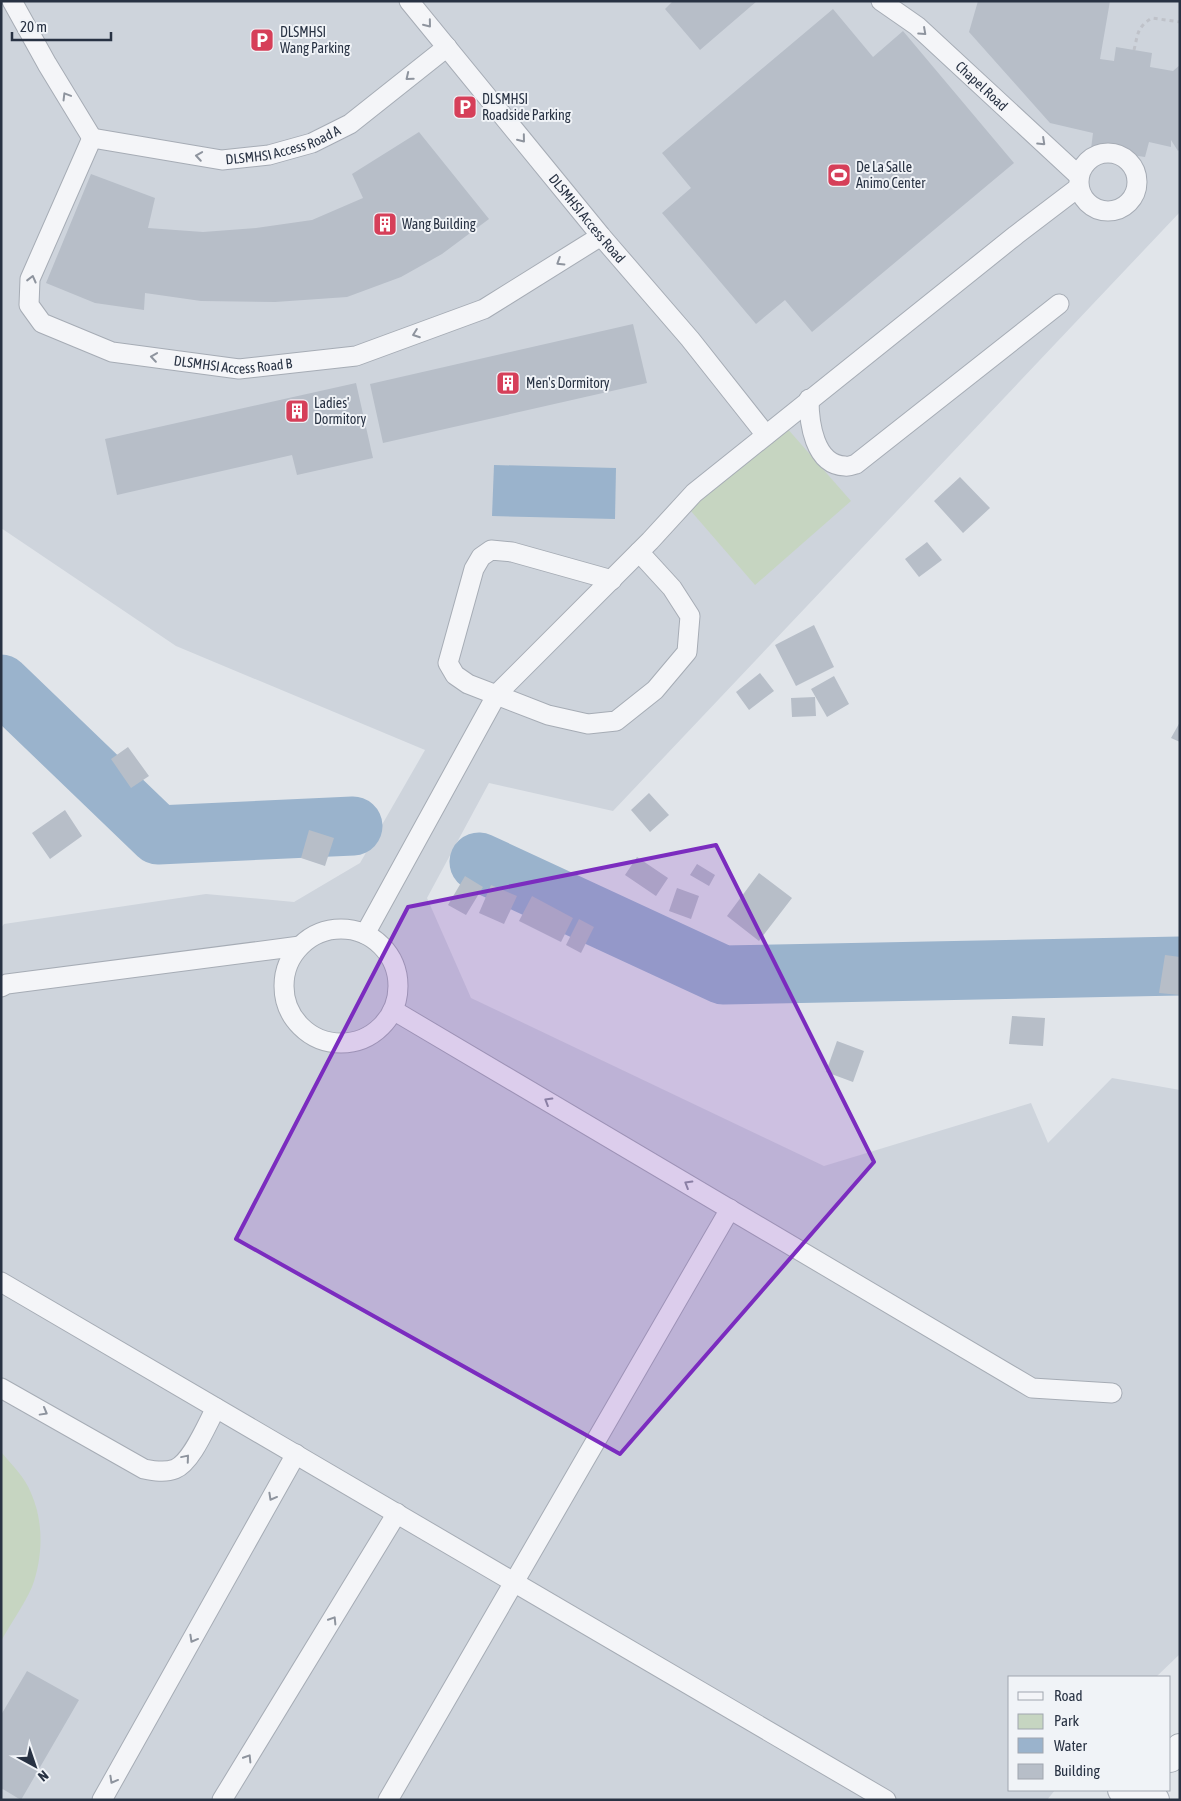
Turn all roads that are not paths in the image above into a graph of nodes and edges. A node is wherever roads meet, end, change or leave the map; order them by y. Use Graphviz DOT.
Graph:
graph roads {
  1 [pos="12,1"];
  2 [pos="410,1"];
  3 [pos="881,1"];
  4 [pos="447,47"];
  5 [pos="92,138"];
  6 [pos="602,236"];
  7 [pos="1059,304"];
  8 [pos="809,399"];
  9 [pos="766,435"];
  10 [pos="639,552"];
  11 [pos="612,580"];
  12 [pos="497,694"];
  13 [pos="365,934"];
  14 [pos="300,946"];
  15 [pos="1,987"];
  16 [pos="393,1010"];
  17 [pos="730,1208"];
  18 [pos="1,1282"];
  19 [pos="1,1388"];
  20 [pos="1112,1393"];
  21 [pos="216,1408"];
  22 [pos="296,1454"];
  23 [pos="397,1514"];
  24 [pos="514,1582"];
  25 [pos="1180,1748"];
  26 [pos="1171,1757"];
  27 [pos="102,1800"];
  28 [pos="222,1800"];
  29 [pos="388,1800"];
  30 [pos="886,1800"];
  5 -- 1 [label="lane, one-way"];
  2 -- 4 [label="lane, DLSMHSI Access Road, one-way"];
  3 -- 8 [label="lane, Chapel Road, one-way"];
  4 -- 5 [label="lane, DLSMHSI Access Road A, one-way"];
  4 -- 6 [label="lane, DLSMHSI Access Road, one-way"];
  6 -- 5 [label="lane, DLSMHSI Access Road B, one-way"];
  6 -- 9 [label="lane, DLSMHSI Access Road"];
  7 -- 8 [label="lane"];
  8 -- 9 [label="lane"];
  9 -- 10 [label="lane"];
  10 -- 11 [label="lane"];
  10 -- 12 [label="lane"];
  11 -- 12 [label="lane"];
  11 -- 12 [label="lane"];
  12 -- 13 [label="lane"];
  13 -- 14 [label="lane"];
  13 -- 16 [label="lane"];
  14 -- 15 [label="lane"];
  14 -- 16 [label="lane"];
  17 -- 16 [label="lane, one-way"];
  17 -- 20 [label="lane"];
  17 -- 24 [label="lane"];
  18 -- 21 [label="lane"];
  19 -- 21 [label="lane, one-way"];
  21 -- 22 [label="lane"];
  22 -- 23 [label="lane"];
  22 -- 27 [label="lane, one-way"];
  23 -- 24 [label="lane"];
  28 -- 23 [label="lane, one-way"];
  24 -- 29 [label="lane"];
  24 -- 30 [label="lane"];
  25 -- 26 [label="street"];
}
